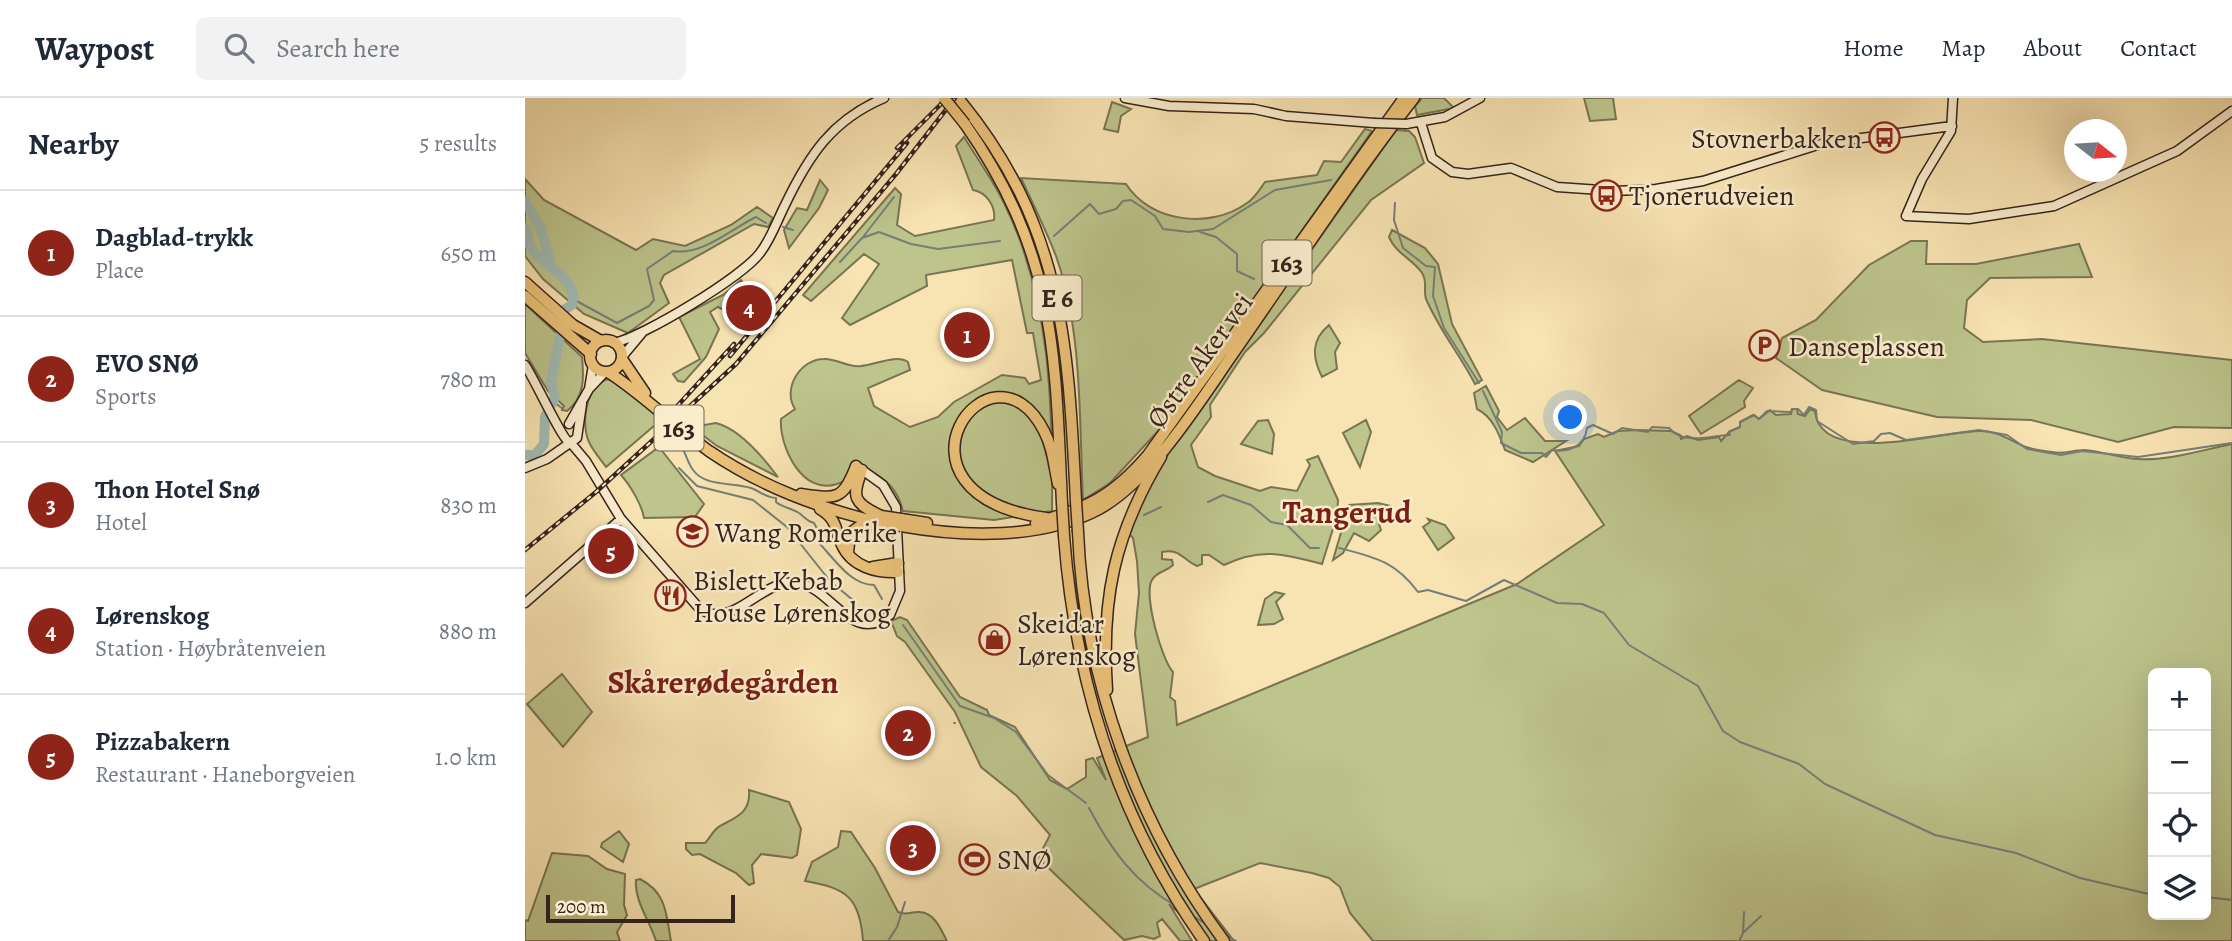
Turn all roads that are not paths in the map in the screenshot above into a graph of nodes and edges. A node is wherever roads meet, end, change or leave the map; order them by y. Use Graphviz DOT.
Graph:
graph roads {
  1 [pos="884,98"];
  2 [pos="944,98"];
  3 [pos="958,98"];
  4 [pos="1125,98"];
  5 [pos="1404,98"];
  6 [pos="1414,98"];
  7 [pos="1481,98"];
  8 [pos="1953,98"];
  9 [pos="2232,111"];
  10 [pos="968,120"];
  11 [pos="1421,123"];
  12 [pos="1952,126"];
  13 [pos="525,282"];
  14 [pos="525,296"];
  15 [pos="556,318"];
  16 [pos="571,331"];
  17 [pos="642,334"];
  18 [pos="601,341"];
  19 [pos="614,343"];
  20 [pos="622,358"];
  21 [pos="592,360"];
  22 [pos="525,365"];
  23 [pos="606,372"];
  24 [pos="589,388"];
  25 [pos="582,404"];
  26 [pos="553,413"];
  27 [pos="568,424"];
  28 [pos="578,431"];
  29 [pos="561,434"];
  30 [pos="1174,437"];
  31 [pos="570,442"];
  32 [pos="553,455"];
  33 [pos="586,461"];
  34 [pos="525,468"];
  35 [pos="859,468"];
  36 [pos="801,497"];
  37 [pos="1062,502"];
  38 [pos="1050,518"];
  39 [pos="621,519"];
  40 [pos="881,519"];
  41 [pos="1023,527"];
  42 [pos="848,553"];
  43 [pos="898,568"];
  44 [pos="525,603"];
  45 [pos="1109,708"];
  46 [pos="1204,941"];
  47 [pos="1224,941"];
  1 -- 17 [label="street"];
  2 -- 10 [label="highway, E 6, bridge"];
  3 -- 10 [label="highway, E 6"];
  4 -- 11 [label="street, bridge"];
  5 -- 38 [label="highway, Østre Aker vei / 163"];
  6 -- 30 [label="highway, Østre Aker vei / 163"];
  7 -- 11 [label="street"];
  8 -- 12 [label="street"];
  9 -- 12 [label="street"];
  10 -- 37 [label="highway, E 6"];
  10 -- 45 [label="highway, E 6, bridge"];
  11 -- 12 [label="street"];
  13 -- 15 [label="highway, 163"];
  14 -- 15 [label="highway, 163"];
  15 -- 16 [label="highway, 163"];
  16 -- 18 [label="highway, 163"];
  16 -- 21 [label="highway, 163"];
  17 -- 19 [label="street"];
  17 -- 20 [label="street"];
  18 -- 19 [label="highway, 163"];
  18 -- 21 [label="highway"];
  19 -- 20 [label="highway, 163"];
  20 -- 23 [label="highway"];
  20 -- 36 [label="highway, 163"];
  21 -- 23 [label="highway, 163"];
  21 -- 24 [label="street"];
  22 -- 26 [label="street"];
  23 -- 24 [label="street"];
  23 -- 36 [label="highway, 163"];
  24 -- 25 [label="street"];
  25 -- 27 [label="street"];
  25 -- 28 [label="street"];
  26 -- 27 [label="street"];
  26 -- 29 [label="street"];
  27 -- 28 [label="street"];
  27 -- 29 [label="street"];
  28 -- 31 [label="street"];
  28 -- 33 [label="street"];
  29 -- 31 [label="street"];
  29 -- 32 [label="street"];
  30 -- 41 [label="highway, Østre Aker vei / 163"];
  30 -- 45 [label="highway"];
  31 -- 32 [label="street"];
  31 -- 33 [label="street"];
  32 -- 34 [label="street"];
  33 -- 39 [label="street"];
  35 -- 36 [label="highway"];
  35 -- 40 [label="highway"];
  35 -- 43 [label="street"];
  36 -- 40 [label="highway, 163"];
  36 -- 42 [label="highway"];
  37 -- 38 [label="highway, E 6"];
  37 -- 46 [label="highway, E 6, bridge"];
  38 -- 41 [label="highway, Østre Aker vei / 163"];
  39 -- 43 [label="street"];
  39 -- 44 [label="street"];
  40 -- 41 [label="highway, 163, bridge"];
  40 -- 42 [label="highway"];
  42 -- 43 [label="highway"];
  45 -- 47 [label="highway, E 6"];
}
